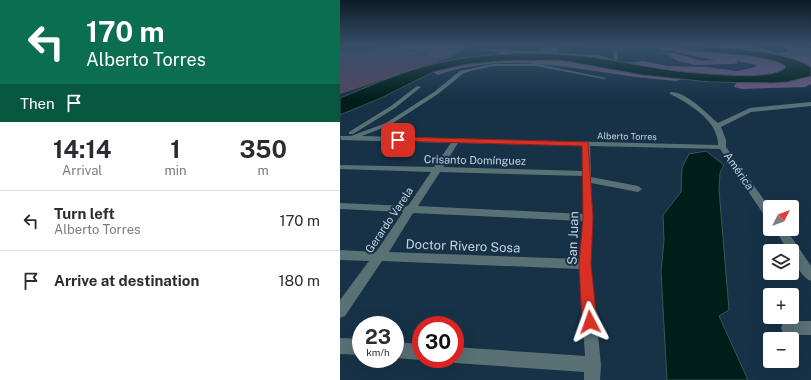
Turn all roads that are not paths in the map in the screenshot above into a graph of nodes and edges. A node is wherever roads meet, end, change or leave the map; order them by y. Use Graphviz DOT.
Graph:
graph roads {
  1 [pos="604,78"];
  2 [pos="419,87"];
  3 [pos="672,93"];
  4 [pos="811,104"];
  5 [pos="717,126"];
  6 [pos="340,138"];
  7 [pos="456,141"];
  8 [pos="586,144"];
  9 [pos="722,147"];
  10 [pos="340,168"];
  11 [pos="437,170"];
  12 [pos="587,176"];
  13 [pos="638,189"];
  14 [pos="763,205"];
  15 [pos="340,206"];
  16 [pos="410,209"];
  17 [pos="588,218"];
  18 [pos="785,236"];
  19 [pos="340,255"];
  20 [pos="379,257"];
  21 [pos="585,264"];
  22 [pos="811,276"];
  23 [pos="340,311"];
  24 [pos="788,328"];
  25 [pos="811,328"];
  26 [pos="340,346"];
  27 [pos="352,347"];
  28 [pos="464,356"];
  29 [pos="592,373"];
  1 -- 6 [label="street"];
  2 -- 6 [label="street"];
  3 -- 5 [label="street"];
  4 -- 5 [label="street"];
  5 -- 9 [label="street"];
  6 -- 7 [label="street, Alberto Torres"];
  7 -- 8 [label="street, Alberto Torres"];
  7 -- 11 [label="street, Gerardo Varela"];
  8 -- 9 [label="street, Alberto Torres"];
  8 -- 12 [label="street, San Juan"];
  9 -- 14 [label="street, América"];
  10 -- 11 [label="street, Crisanto Domínguez"];
  11 -- 12 [label="street, Crisanto Domínguez"];
  11 -- 16 [label="street, Gerardo Varela"];
  12 -- 13 [label="street, Crisanto Domínguez"];
  12 -- 17 [label="street, San Juan"];
  15 -- 16 [label="street"];
  16 -- 17 [label="street"];
  16 -- 20 [label="street, Gerardo Varela"];
  17 -- 21 [label="street, San Juan"];
  18 -- 22 [label="street"];
  19 -- 20 [label="street, Doctor Rivero Sosa"];
  20 -- 21 [label="street, Doctor Rivero Sosa"];
  20 -- 23 [label="street, Gerardo Varela"];
  21 -- 29 [label="street, San Juan"];
  24 -- 25 [label="street"];
  26 -- 27 [label="street"];
  28 -- 29 [label="street"];
}
